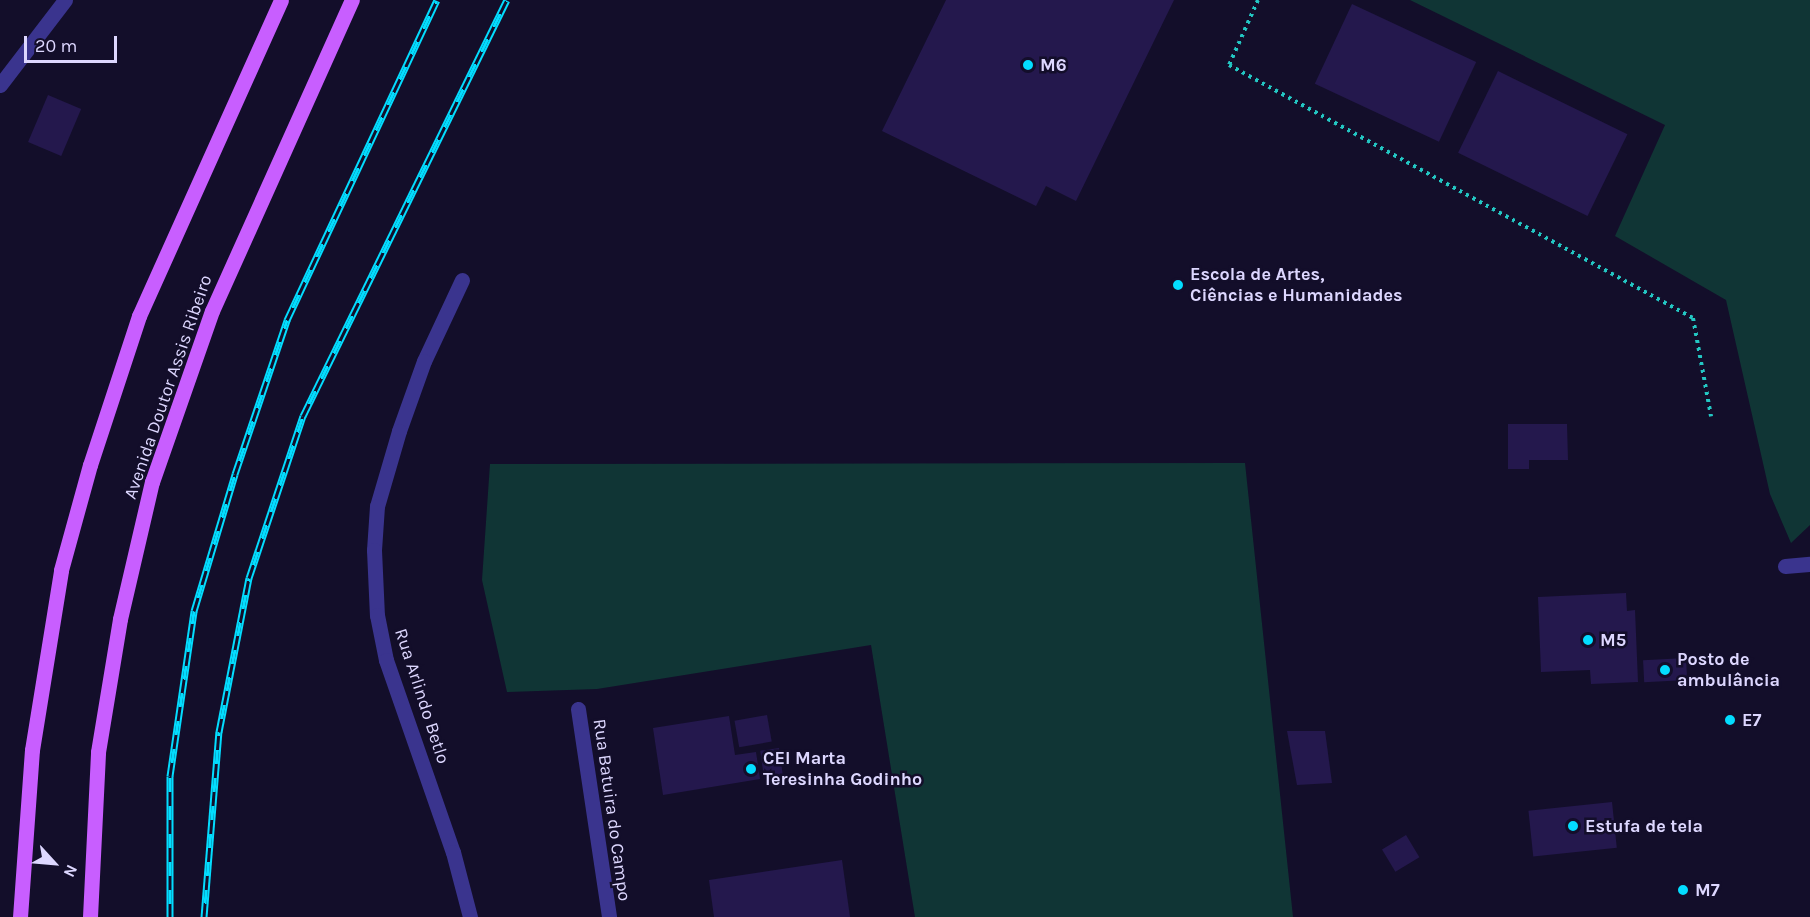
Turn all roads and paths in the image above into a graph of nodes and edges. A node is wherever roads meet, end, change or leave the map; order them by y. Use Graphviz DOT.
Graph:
graph roads {
  1 [pos="65,0"];
  2 [pos="281,0"];
  3 [pos="352,0"];
  4 [pos="1258,0"];
  5 [pos="0,85"];
  6 [pos="462,280"];
  7 [pos="1711,416"];
  8 [pos="1810,564"];
  9 [pos="1785,566"];
  10 [pos="578,709"];
  11 [pos="20,917"];
  12 [pos="90,917"];
  13 [pos="470,917"];
  14 [pos="609,917"];
  1 -- 5 [label="street"];
  2 -- 11 [label="main road"];
  3 -- 12 [label="main road, Avenida Doutor Assis Ribeiro"];
  4 -- 7 [label="path"];
  6 -- 13 [label="street, Rua Arlindo Betlo"];
  8 -- 9 [label="street"];
  10 -- 14 [label="street, Rua Batuira do Campo"];
}
